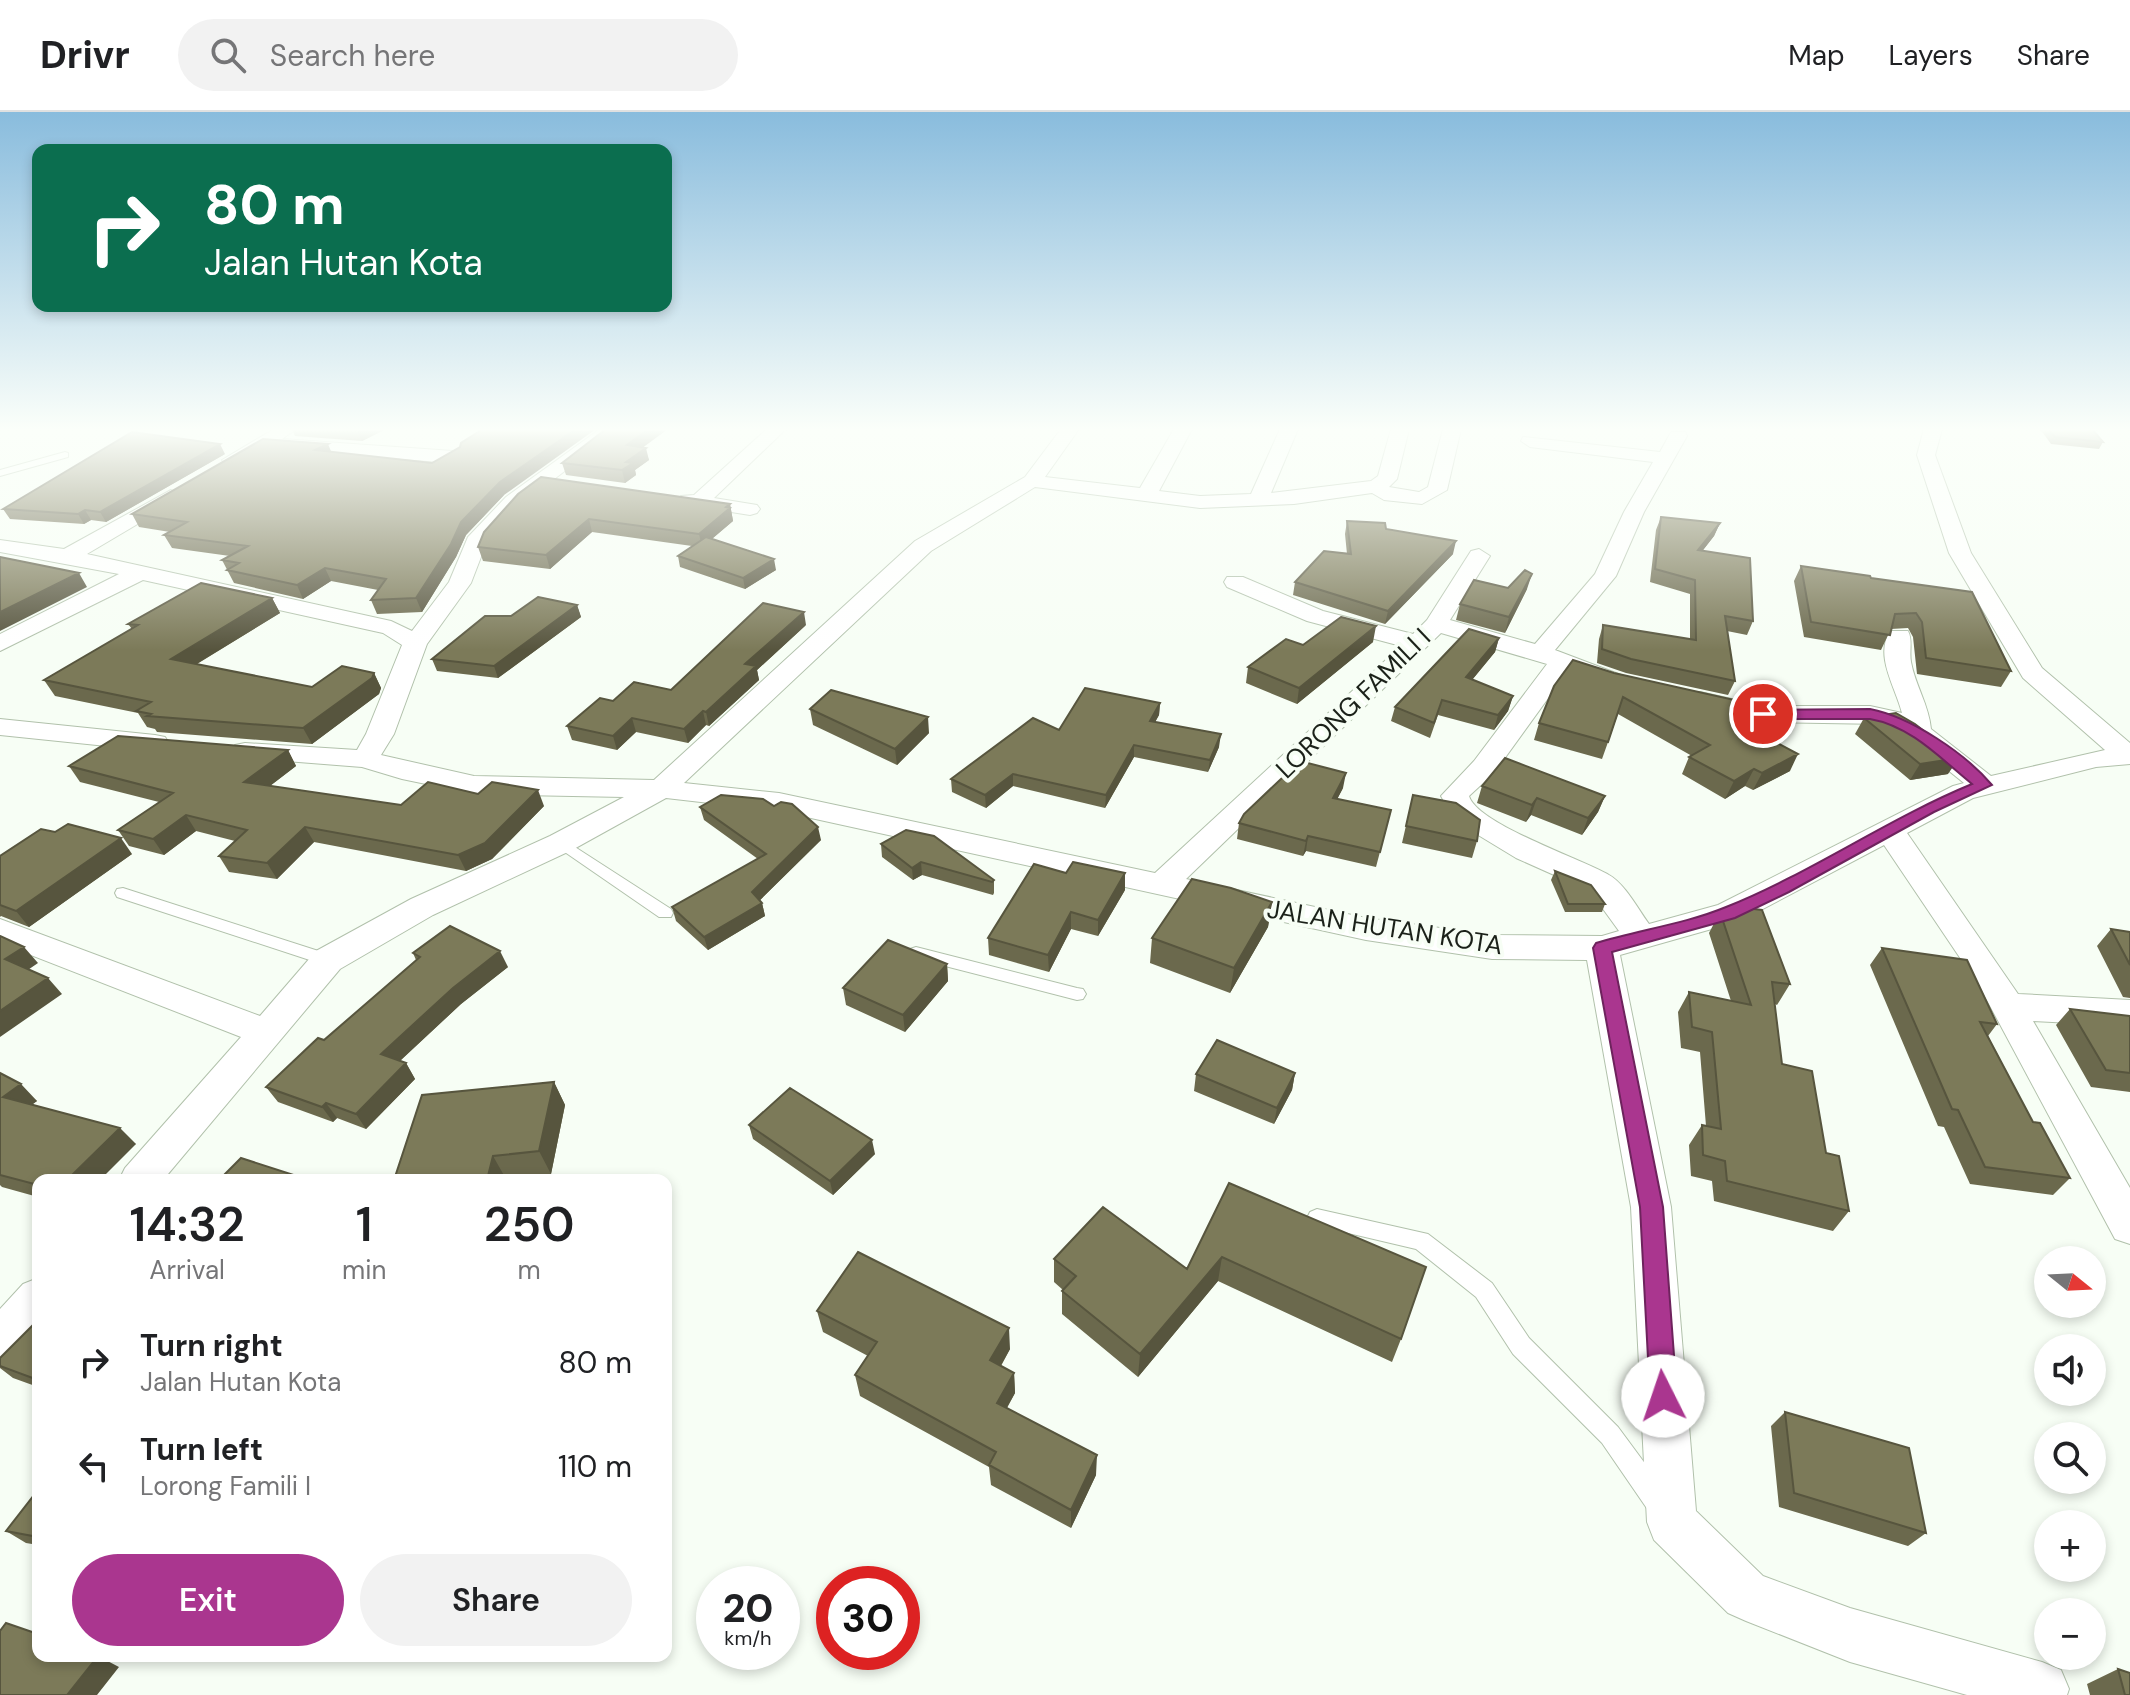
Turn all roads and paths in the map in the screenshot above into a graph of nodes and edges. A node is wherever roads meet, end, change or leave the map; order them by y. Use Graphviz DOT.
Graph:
graph roads {
  1 [pos="159,503"];
  2 [pos="511,503"];
  3 [pos="704,503"];
  4 [pos="995,503"];
  5 [pos="1639,503"];
  6 [pos="1943,503"];
  7 [pos="750,509"];
  8 [pos="0,546"];
  9 [pos="67,556"];
  10 [pos="1479,556"];
  11 [pos="141,572"];
  12 [pos="1235,582"];
  13 [pos="1427,633"];
  14 [pos="1899,636"];
  15 [pos="415,643"];
  16 [pos="0,644"];
  17 [pos="1551,657"];
  18 [pos="1633,686"];
  19 [pos="1676,695"];
  20 [pos="0,727"];
  21 [pos="1918,732"];
  22 [pos="182,746"];
  23 [pos="217,749"];
  24 [pos="2129,756"];
  25 [pos="365,759"];
  26 [pos="1984,785"];
  27 [pos="661,789"];
  28 [pos="1890,831"];
  29 [pos="561,843"];
  30 [pos="1160,886"];
  31 [pos="123,893"];
  32 [pos="665,913"];
  33 [pos="0,930"];
  34 [pos="1622,943"];
  35 [pos="916,953"];
  36 [pos="328,960"];
  37 [pos="1077,994"];
  38 [pos="2008,1006"];
  39 [pos="2130,1013"];
  40 [pos="265,1032"];
  41 [pos="144,1174"];
  42 [pos="1317,1218"];
  43 [pos="2130,1226"];
  44 [pos="32,1305"];
  45 [pos="0,1342"];
  46 [pos="1672,1522"];
  47 [pos="2042,1689"];
  1 -- 9 [label="street"];
  2 -- 15 [label="street"];
  3 -- 7 [label="street"];
  4 -- 27 [label="street"];
  5 -- 17 [label="street"];
  6 -- 24 [label="street"];
  8 -- 9 [label="street"];
  9 -- 11 [label="street"];
  10 -- 13 [label="street"];
  11 -- 15 [label="street"];
  11 -- 16 [label="street"];
  12 -- 13 [label="street"];
  13 -- 17 [label="street, LORONG FAMILI I"];
  13 -- 30 [label="street, LORONG FAMILI I"];
  14 -- 21 [label="street"];
  15 -- 25 [label="street"];
  17 -- 18 [label="street, LORONG FAMILI I"];
  17 -- 34 [label="street"];
  19 -- 21 [label="street"];
  20 -- 22 [label="street"];
  21 -- 26 [label="street"];
  23 -- 25 [label="street, JALAN HUTAN KOTA"];
  24 -- 26 [label="street, JALAN HUTAN KOTA"];
  25 -- 27 [label="street, JALAN HUTAN KOTA"];
  26 -- 28 [label="street, JALAN HUTAN KOTA"];
  27 -- 29 [label="street"];
  27 -- 30 [label="street, JALAN HUTAN KOTA"];
  28 -- 34 [label="street, JALAN HUTAN KOTA"];
  28 -- 38 [label="street"];
  29 -- 32 [label="lane"];
  29 -- 36 [label="street"];
  30 -- 34 [label="street, JALAN HUTAN KOTA"];
  31 -- 36 [label="lane"];
  33 -- 40 [label="street"];
  34 -- 46 [label="street"];
  35 -- 37 [label="lane"];
  36 -- 40 [label="street"];
  38 -- 39 [label="street"];
  38 -- 43 [label="street"];
  40 -- 41 [label="street"];
  42 -- 46 [label="lane"];
  44 -- 45 [label="street"];
  46 -- 47 [label="street"];
}
